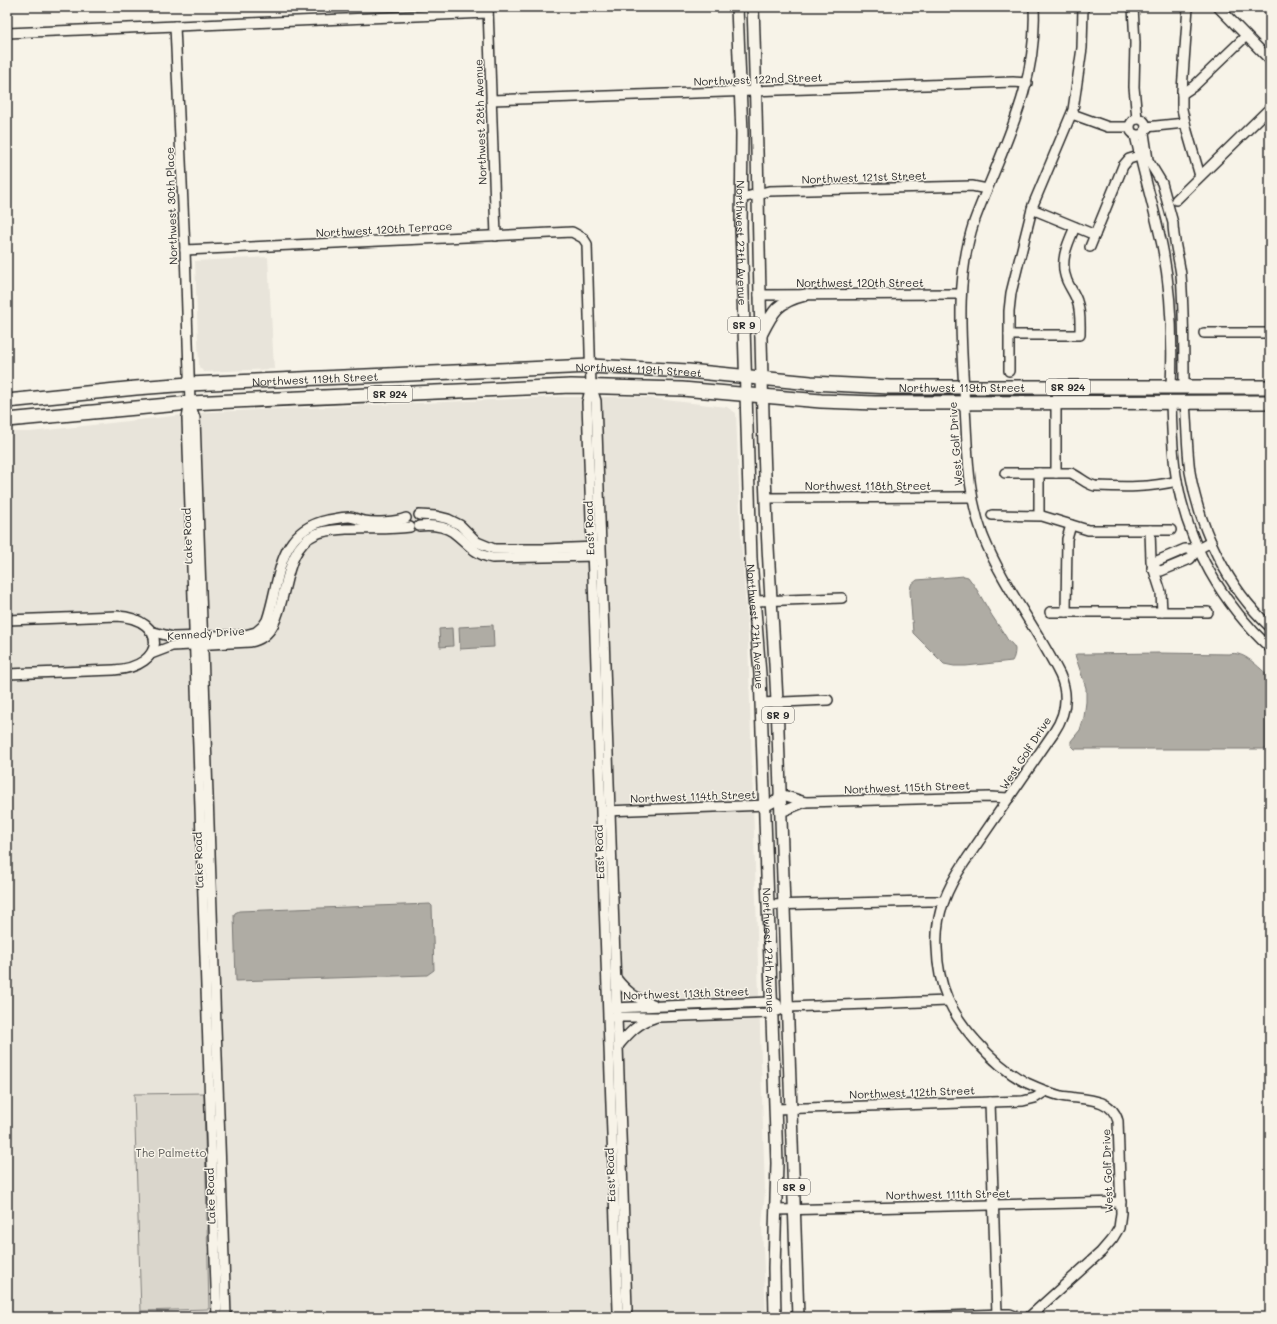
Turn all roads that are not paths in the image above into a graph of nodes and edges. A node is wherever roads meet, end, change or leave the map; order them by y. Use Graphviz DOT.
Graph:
graph roads {
  1 [pos="737,7"];
  2 [pos="753,7"];
  3 [pos="1034,7"];
  4 [pos="1083,7"];
  5 [pos="1133,7"];
  6 [pos="1188,7"];
  7 [pos="1218,7"];
  8 [pos="488,10"];
  9 [pos="174,26"];
  10 [pos="7,33"];
  11 [pos="1246,36"];
  12 [pos="1270,60"];
  13 [pos="1027,83"];
  14 [pos="740,92"];
  15 [pos="756,92"];
  16 [pos="1182,94"];
  17 [pos="491,100"];
  18 [pos="1270,108"];
  19 [pos="1072,114"];
  20 [pos="1137,119"];
  21 [pos="1185,123"];
  22 [pos="1129,127"];
  23 [pos="1141,132"];
  24 [pos="1140,156"];
  25 [pos="1154,172"];
  26 [pos="1200,176"];
  27 [pos="1158,188"];
  28 [pos="987,189"];
  29 [pos="1148,190"];
  30 [pos="757,194"];
  31 [pos="742,198"];
  32 [pos="1176,200"];
  33 [pos="1032,209"];
  34 [pos="1075,227"];
  35 [pos="1173,229"];
  36 [pos="1095,235"];
  37 [pos="496,236"];
  38 [pos="583,238"];
  39 [pos="1090,247"];
  40 [pos="185,250"];
  41 [pos="1181,274"];
  42 [pos="1166,276"];
  43 [pos="960,294"];
  44 [pos="759,295"];
  45 [pos="805,295"];
  46 [pos="1204,333"];
  47 [pos="1270,333"];
  48 [pos="1009,335"];
  49 [pos="761,336"];
  50 [pos="590,366"];
  51 [pos="1009,371"];
  52 [pos="746,376"];
  53 [pos="762,378"];
  54 [pos="189,384"];
  55 [pos="591,386"];
  56 [pos="1178,387"];
  57 [pos="1270,387"];
  58 [pos="964,388"];
  59 [pos="746,394"];
  60 [pos="762,396"];
  61 [pos="7,401"];
  62 [pos="1171,402"];
  63 [pos="1185,402"];
  64 [pos="1270,402"];
  65 [pos="190,403"];
  66 [pos="965,403"];
  67 [pos="1056,403"];
  68 [pos="7,420"];
  69 [pos="1005,473"];
  70 [pos="1039,473"];
  71 [pos="1056,473"];
  72 [pos="1177,481"];
  73 [pos="971,497"];
  74 [pos="766,498"];
  75 [pos="419,515"];
  76 [pos="992,515"];
  77 [pos="1039,515"];
  78 [pos="406,518"];
  79 [pos="335,519"];
  80 [pos="1071,525"];
  81 [pos="414,527"];
  82 [pos="336,530"];
  83 [pos="1150,530"];
  84 [pos="1171,530"];
  85 [pos="1211,542"];
  86 [pos="1198,549"];
  87 [pos="597,551"];
  88 [pos="1163,558"];
  89 [pos="1152,568"];
  90 [pos="1168,568"];
  91 [pos="842,598"];
  92 [pos="755,601"];
  93 [pos="771,601"];
  94 [pos="1050,612"];
  95 [pos="1066,612"];
  96 [pos="1162,612"];
  97 [pos="1208,612"];
  98 [pos="7,620"];
  99 [pos="1270,627"];
  100 [pos="150,631"];
  101 [pos="199,641"];
  102 [pos="1270,648"];
  103 [pos="151,654"];
  104 [pos="7,674"];
  105 [pos="828,700"];
  106 [pos="777,702"];
  107 [pos="761,703"];
  108 [pos="780,794"];
  109 [pos="1009,798"];
  110 [pos="805,802"];
  111 [pos="764,806"];
  112 [pos="606,811"];
  113 [pos="780,812"];
  114 [pos="944,901"];
  115 [pos="784,904"];
  116 [pos="768,905"];
  117 [pos="616,978"];
  118 [pos="948,1001"];
  119 [pos="657,1006"];
  120 [pos="772,1007"];
  121 [pos="788,1007"];
  122 [pos="613,1012"];
  123 [pos="658,1017"];
  124 [pos="618,1046"];
  125 [pos="1046,1091"];
  126 [pos="990,1102"];
  127 [pos="775,1109"];
  128 [pos="791,1109"];
  129 [pos="1121,1202"];
  130 [pos="992,1205"];
  131 [pos="777,1210"];
  132 [pos="794,1210"];
  133 [pos="997,1314"];
  134 [pos="217,1317"];
  135 [pos="226,1317"];
  136 [pos="621,1317"];
  137 [pos="625,1317"];
  138 [pos="775,1317"];
  139 [pos="798,1317"];
  140 [pos="919,1317"];
  141 [pos="1018,1317"];
  142 [pos="1029,1317"];
  1 -- 14 [label="main road, Northwest 27th Avenue / SR 9"];
  2 -- 15 [label="main road, Northwest 27th Avenue / SR 9"];
  3 -- 13 [label="street, West Golf Drive"];
  4 -- 19 [label="street"];
  5 -- 20 [label="street"];
  6 -- 16 [label="street"];
  7 -- 11 [label="street"];
  8 -- 9 [label="street"];
  8 -- 17 [label="street, Northwest 28th Avenue"];
  9 -- 10 [label="street"];
  9 -- 40 [label="street, Northwest 30th Place"];
  11 -- 12 [label="street"];
  11 -- 16 [label="street"];
  13 -- 15 [label="street, Northwest 122nd Street"];
  13 -- 28 [label="street, West Golf Drive"];
  14 -- 15 [label="street, Northwest 122nd Street"];
  14 -- 17 [label="street, Northwest 122nd Street"];
  14 -- 31 [label="main road, Northwest 27th Avenue / SR 9"];
  15 -- 30 [label="main road, Northwest 27th Avenue / SR 9"];
  16 -- 21 [label="street"];
  17 -- 37 [label="street, Northwest 28th Avenue"];
  18 -- 26 [label="street"];
  19 -- 22 [label="street"];
  19 -- 33 [label="street"];
  20 -- 22 [label="street"];
  20 -- 23 [label="street"];
  21 -- 23 [label="street"];
  21 -- 26 [label="street"];
  22 -- 23 [label="street"];
  23 -- 24 [label="street"];
  23 -- 25 [label="street"];
  24 -- 29 [label="street"];
  24 -- 36 [label="street"];
  25 -- 27 [label="street"];
  25 -- 35 [label="street"];
  26 -- 32 [label="street"];
  27 -- 29 [label="street"];
  27 -- 35 [label="street"];
  28 -- 30 [label="street, Northwest 121st Street"];
  28 -- 43 [label="street, West Golf Drive"];
  29 -- 42 [label="street"];
  30 -- 31 [label="street, Northwest 121st Street"];
  30 -- 44 [label="main road, Northwest 27th Avenue / SR 9"];
  31 -- 52 [label="main road, Northwest 27th Avenue / SR 9"];
  33 -- 34 [label="street"];
  33 -- 48 [label="street"];
  34 -- 36 [label="street"];
  34 -- 48 [label="street"];
  35 -- 41 [label="street"];
  36 -- 39 [label="street"];
  37 -- 38 [label="street, Northwest 120th Terrace"];
  37 -- 40 [label="street, Northwest 120th Terrace"];
  38 -- 50 [label="street, East Road"];
  40 -- 54 [label="street, Northwest 30th Place"];
  41 -- 42 [label="street"];
  41 -- 56 [label="street"];
  42 -- 56 [label="street"];
  43 -- 45 [label="street, Northwest 120th Street"];
  43 -- 58 [label="street, West Golf Drive"];
  44 -- 45 [label="street, Northwest 120th Street"];
  44 -- 49 [label="main road, Northwest 27th Avenue / SR 9"];
  45 -- 49 [label="main road"];
  46 -- 47 [label="street"];
  48 -- 51 [label="street"];
  49 -- 53 [label="main road, Northwest 27th Avenue / SR 9"];
  50 -- 52 [label="highway, Northwest 119th Street / SR 924"];
  50 -- 54 [label="highway, Northwest 119th Street / SR 924"];
  50 -- 55 [label="street, East Road"];
  52 -- 53 [label="highway, Northwest 119th Street / SR 924"];
  52 -- 59 [label="main road, Northwest 27th Avenue / SR 9"];
  53 -- 58 [label="highway, Northwest 119th Street / SR 924"];
  53 -- 60 [label="main road, Northwest 27th Avenue / SR 9"];
  54 -- 61 [label="highway, Northwest 119th Street / SR 924"];
  54 -- 65 [label="street, Lake Road"];
  55 -- 59 [label="highway, Northwest 119th Street / SR 924"];
  55 -- 65 [label="highway, Northwest 119th Street / SR 924"];
  55 -- 87 [label="street, East Road"];
  56 -- 57 [label="highway, Northwest 119th Street / SR 924"];
  56 -- 58 [label="highway, Northwest 119th Street / SR 924"];
  56 -- 62 [label="highway"];
  56 -- 63 [label="highway"];
  58 -- 66 [label="street, West Golf Drive"];
  59 -- 60 [label="highway, Northwest 119th Street / SR 924"];
  59 -- 92 [label="main road, Northwest 27th Avenue / SR 9"];
  60 -- 66 [label="highway, Northwest 119th Street / SR 924"];
  60 -- 74 [label="main road, Northwest 27th Avenue / SR 9"];
  62 -- 63 [label="highway, Northwest 119th Street / SR 924"];
  62 -- 67 [label="highway, Northwest 119th Street / SR 924"];
  62 -- 72 [label="street"];
  63 -- 64 [label="highway, Northwest 119th Street / SR 924"];
  63 -- 85 [label="street"];
  65 -- 68 [label="highway, Northwest 119th Street / SR 924"];
  65 -- 101 [label="street, Lake Road"];
  66 -- 67 [label="highway, Northwest 119th Street / SR 924"];
  66 -- 73 [label="street, West Golf Drive"];
  67 -- 71 [label="street"];
  69 -- 70 [label="street"];
  70 -- 71 [label="street"];
  70 -- 77 [label="street"];
  71 -- 72 [label="street"];
  72 -- 86 [label="street"];
  73 -- 74 [label="street, Northwest 118th Street"];
  73 -- 109 [label="street, West Golf Drive"];
  74 -- 93 [label="main road, Northwest 27th Avenue / SR 9"];
  75 -- 78 [label="street, Kennedy Drive"];
  75 -- 81 [label="street"];
  75 -- 87 [label="street, Kennedy Drive"];
  76 -- 77 [label="street"];
  77 -- 80 [label="street"];
  78 -- 79 [label="street, Kennedy Drive"];
  78 -- 81 [label="street"];
  79 -- 82 [label="street"];
  79 -- 101 [label="street, Kennedy Drive"];
  80 -- 83 [label="street"];
  80 -- 95 [label="street"];
  81 -- 82 [label="street, Kennedy Drive"];
  81 -- 87 [label="street, Kennedy Drive"];
  82 -- 101 [label="street, Kennedy Drive"];
  83 -- 84 [label="street"];
  83 -- 89 [label="street"];
  85 -- 86 [label="street"];
  85 -- 99 [label="street"];
  86 -- 88 [label="street"];
  86 -- 90 [label="street"];
  86 -- 102 [label="street"];
  87 -- 112 [label="street, East Road"];
  88 -- 89 [label="street"];
  88 -- 90 [label="street"];
  89 -- 90 [label="street"];
  89 -- 96 [label="street"];
  91 -- 93 [label="street"];
  92 -- 93 [label="street"];
  92 -- 107 [label="main road, Northwest 27th Avenue / SR 9"];
  93 -- 106 [label="main road, Northwest 27th Avenue / SR 9"];
  94 -- 95 [label="street"];
  95 -- 96 [label="street"];
  96 -- 97 [label="street"];
  98 -- 100 [label="street, Kennedy Drive"];
  100 -- 101 [label="street, Kennedy Drive"];
  100 -- 103 [label="street, Kennedy Drive"];
  101 -- 103 [label="street, Kennedy Drive"];
  101 -- 134 [label="street, Lake Road"];
  101 -- 135 [label="street, Lake Road"];
  103 -- 104 [label="street, Kennedy Drive"];
  105 -- 106 [label="street"];
  106 -- 107 [label="street"];
  106 -- 108 [label="main road, Northwest 27th Avenue / SR 9"];
  107 -- 111 [label="main road, Northwest 27th Avenue / SR 9"];
  108 -- 110 [label="street, Northwest 115th Street"];
  108 -- 111 [label="street, Northwest 114th Street"];
  108 -- 113 [label="main road, Northwest 27th Avenue / SR 9"];
  109 -- 110 [label="street, Northwest 115th Street"];
  109 -- 114 [label="street, West Golf Drive"];
  110 -- 113 [label="street, Northwest 115th Street"];
  111 -- 112 [label="street, Northwest 114th Street"];
  111 -- 116 [label="main road, Northwest 27th Avenue / SR 9"];
  112 -- 117 [label="street, East Road"];
  112 -- 122 [label="street, East Road"];
  113 -- 115 [label="main road, Northwest 27th Avenue / SR 9"];
  114 -- 115 [label="street"];
  114 -- 118 [label="street, West Golf Drive"];
  115 -- 116 [label="street"];
  115 -- 121 [label="main road, Northwest 27th Avenue / SR 9"];
  116 -- 120 [label="main road, Northwest 27th Avenue / SR 9"];
  117 -- 119 [label="street"];
  117 -- 122 [label="street, East Road"];
  118 -- 121 [label="street, Northwest 113th Street"];
  118 -- 125 [label="street, West Golf Drive"];
  119 -- 120 [label="street, Northwest 113th Street"];
  119 -- 122 [label="street, Northwest 113th Street"];
  120 -- 121 [label="street, Northwest 113th Street"];
  120 -- 123 [label="street, Northwest 113th Street"];
  120 -- 127 [label="main road, Northwest 27th Avenue / SR 9"];
  121 -- 128 [label="main road, Northwest 27th Avenue / SR 9"];
  122 -- 123 [label="street, Northwest 113th Street"];
  122 -- 124 [label="street, East Road"];
  122 -- 136 [label="street, East Road"];
  123 -- 124 [label="street"];
  124 -- 137 [label="street, East Road"];
  125 -- 126 [label="street, Northwest 112th Street"];
  125 -- 129 [label="street, West Golf Drive"];
  126 -- 128 [label="street, Northwest 112th Street"];
  126 -- 130 [label="street"];
  127 -- 128 [label="street, Northwest 112th Street"];
  127 -- 131 [label="main road, Northwest 27th Avenue / SR 9"];
  128 -- 132 [label="main road, Northwest 27th Avenue / SR 9"];
  129 -- 130 [label="street, Northwest 111th Street"];
  129 -- 142 [label="street, West Golf Drive"];
  130 -- 132 [label="street, Northwest 111th Street"];
  130 -- 133 [label="street"];
  131 -- 132 [label="street, Northwest 111th Street"];
  131 -- 138 [label="main road, Northwest 27th Avenue / SR 9"];
  132 -- 139 [label="main road, Northwest 27th Avenue / SR 9"];
  133 -- 140 [label="street"];
  133 -- 141 [label="street"];
}
